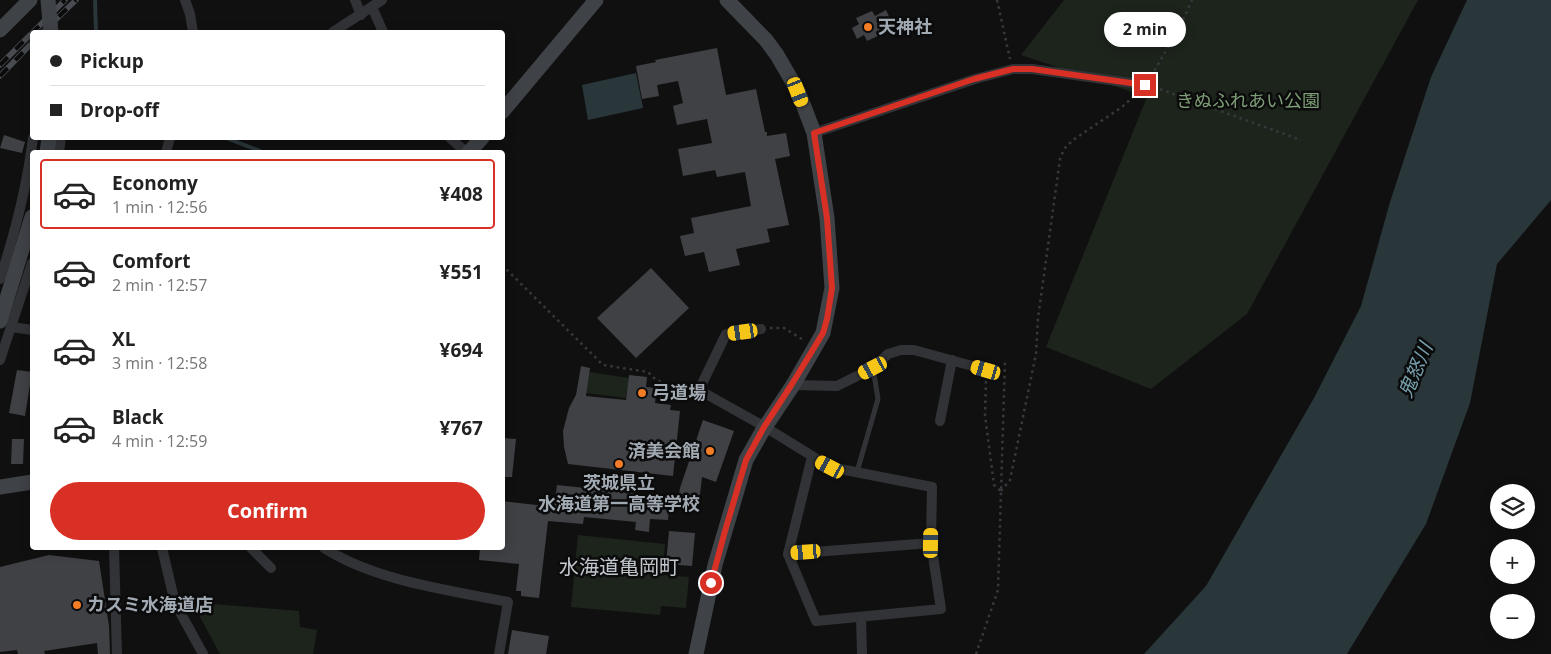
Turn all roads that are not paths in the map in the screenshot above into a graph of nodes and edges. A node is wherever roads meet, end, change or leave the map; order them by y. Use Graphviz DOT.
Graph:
graph roads {
  1 [pos="30,0"];
  2 [pos="48,0"];
  3 [pos="185,0"];
  4 [pos="355,0"];
  5 [pos="382,0"];
  6 [pos="596,0"];
  7 [pos="727,0"];
  8 [pos="372,7"];
  9 [pos="361,15"];
  10 [pos="0,30"];
  11 [pos="51,30"];
  12 [pos="194,30"];
  13 [pos="335,30"];
  14 [pos="382,30"];
  15 [pos="1145,85"];
  16 [pos="505,108"];
  17 [pos="814,133"];
  18 [pos="452,140"];
  19 [pos="480,140"];
  20 [pos="465,150"];
  21 [pos="469,150"];
  22 [pos="30,158"];
  23 [pos="30,224"];
  24 [pos="30,268"];
  25 [pos="0,279"];
  26 [pos="6,324"];
  27 [pos="761,329"];
  28 [pos="30,330"];
  29 [pos="0,360"];
  30 [pos="952,360"];
  31 [pos="873,368"];
  32 [pos="986,370"];
  33 [pos="792,384"];
  34 [pos="940,421"];
  35 [pos="764,427"];
  36 [pos="812,457"];
  37 [pos="857,472"];
  38 [pos="30,482"];
  39 [pos="0,487"];
  40 [pos="931,543"];
  41 [pos="114,550"];
  42 [pos="162,550"];
  43 [pos="253,550"];
  44 [pos="328,550"];
  45 [pos="788,554"];
  46 [pos="271,568"];
  47 [pos="861,618"];
  48 [pos="117,654"];
  49 [pos="203,654"];
  50 [pos="500,654"];
  51 [pos="696,654"];
  52 [pos="862,654"];
  1 -- 10 [label="street"];
  2 -- 11 [label="street, bridge"];
  3 -- 12 [label="street"];
  4 -- 9 [label="street"];
  5 -- 8 [label="street"];
  6 -- 16 [label="street"];
  7 -- 17 [label="street"];
  8 -- 9 [label="street"];
  8 -- 14 [label="street"];
  9 -- 13 [label="street"];
  15 -- 17 [label="street"];
  17 -- 33 [label="street"];
  18 -- 20 [label="street"];
  19 -- 21 [label="street"];
  22 -- 25 [label="street"];
  23 -- 26 [label="street"];
  24 -- 26 [label="street"];
  26 -- 28 [label="street"];
  26 -- 29 [label="street"];
  27 -- 35 [label="street"];
  30 -- 31 [label="street"];
  30 -- 32 [label="street"];
  30 -- 34 [label="street"];
  31 -- 33 [label="street"];
  31 -- 37 [label="lane"];
  33 -- 35 [label="street"];
  35 -- 36 [label="street"];
  35 -- 51 [label="street"];
  36 -- 37 [label="street"];
  36 -- 45 [label="street"];
  37 -- 40 [label="street"];
  38 -- 39 [label="street"];
  40 -- 45 [label="street"];
  40 -- 47 [label="street"];
  41 -- 48 [label="street"];
  42 -- 49 [label="street"];
  43 -- 46 [label="street"];
  44 -- 50 [label="street"];
  45 -- 47 [label="street"];
  47 -- 52 [label="street"];
}
